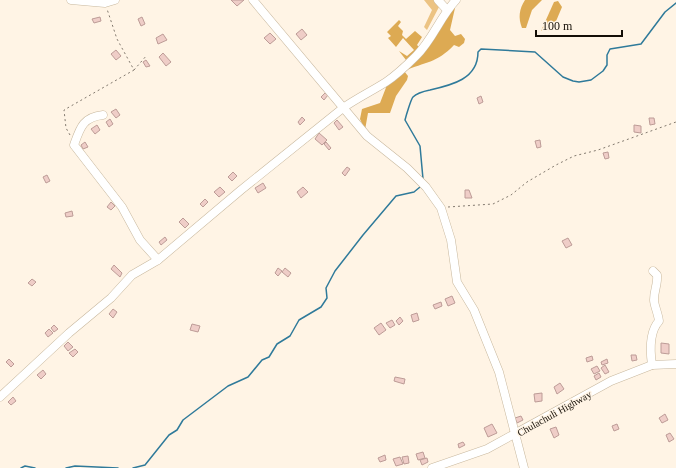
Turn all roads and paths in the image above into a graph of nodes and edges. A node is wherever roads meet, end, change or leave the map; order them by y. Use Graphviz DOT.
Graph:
graph roads {
  1 [pos="71,0"];
  2 [pos="115,0"];
  3 [pos="253,0"];
  4 [pos="438,0"];
  5 [pos="456,0"];
  6 [pos="105,3"];
  7 [pos="447,10"];
  8 [pos="147,55"];
  9 [pos="134,70"];
  10 [pos="343,108"];
  11 [pos="102,115"];
  12 [pos="676,122"];
  13 [pos="74,145"];
  14 [pos="440,208"];
  15 [pos="158,260"];
  16 [pos="653,271"];
  17 [pos="676,364"];
  18 [pos="652,365"];
  19 [pos="0,397"];
  20 [pos="514,435"];
  21 [pos="432,468"];
  22 [pos="524,468"];
  1 -- 6 [label="street"];
  2 -- 6 [label="street"];
  3 -- 10 [label="street"];
  4 -- 7 [label="street"];
  5 -- 7 [label="street"];
  6 -- 9 [label="path"];
  7 -- 10 [label="street"];
  8 -- 9 [label="path"];
  9 -- 13 [label="path"];
  10 -- 14 [label="street"];
  10 -- 15 [label="street"];
  11 -- 13 [label="street"];
  12 -- 14 [label="path"];
  13 -- 15 [label="street"];
  14 -- 20 [label="street"];
  15 -- 19 [label="street"];
  16 -- 18 [label="street"];
  17 -- 18 [label="street, Chulachuli Highway"];
  18 -- 20 [label="street, Chulachuli Highway"];
  20 -- 21 [label="street, Chulachuli Highway"];
  20 -- 22 [label="street"];
}
